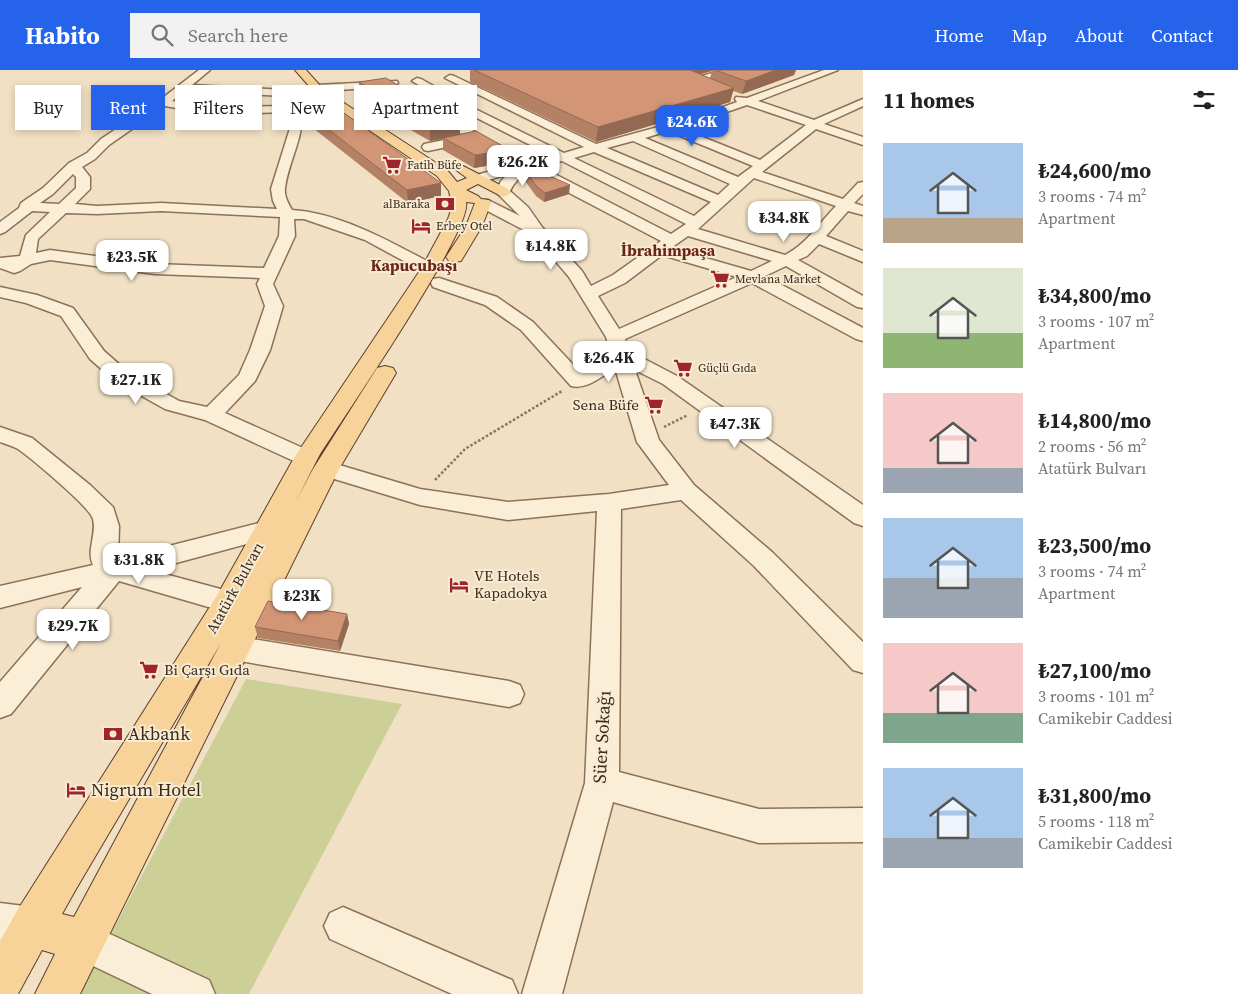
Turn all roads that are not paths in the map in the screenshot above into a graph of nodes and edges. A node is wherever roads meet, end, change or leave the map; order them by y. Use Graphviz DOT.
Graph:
graph roads {
  1 [pos="205,70"];
  2 [pos="300,70"];
  3 [pos="737,70"];
  4 [pos="833,70"];
  5 [pos="325,75"];
  6 [pos="467,75"];
  7 [pos="680,76"];
  8 [pos="442,78"];
  9 [pos="693,81"];
  10 [pos="410,82"];
  11 [pos="387,84"];
  12 [pos="187,85"];
  13 [pos="313,85"];
  14 [pos="416,85"];
  15 [pos="710,88"];
  16 [pos="345,92"];
  17 [pos="728,94"];
  18 [pos="745,101"];
  19 [pos="165,102"];
  20 [pos="497,102"];
  21 [pos="477,106"];
  22 [pos="859,106"];
  23 [pos="272,108"];
  24 [pos="344,109"];
  25 [pos="477,114"];
  26 [pos="545,123"];
  27 [pos="815,124"];
  28 [pos="671,128"];
  29 [pos="123,130"];
  30 [pos="296,130"];
  31 [pos="402,130"];
  32 [pos="465,130"];
  33 [pos="512,130"];
  34 [pos="478,137"];
  35 [pos="634,137"];
  36 [pos="863,140"];
  37 [pos="428,147"];
  38 [pos="596,148"];
  39 [pos="564,156"];
  40 [pos="74,166"];
  41 [pos="525,167"];
  42 [pos="757,169"];
  43 [pos="740,182"];
  44 [pos="863,186"];
  45 [pos="480,192"];
  46 [pos="719,200"];
  47 [pos="846,204"];
  48 [pos="26,206"];
  49 [pos="64,208"];
  50 [pos="863,211"];
  51 [pos="287,213"];
  52 [pos="691,226"];
  53 [pos="0,228"];
  54 [pos="536,230"];
  55 [pos="817,238"];
  56 [pos="665,245"];
  57 [pos="863,257"];
  58 [pos="27,259"];
  59 [pos="786,260"];
  60 [pos="0,264"];
  61 [pos="269,273"];
  62 [pos="0,276"];
  63 [pos="435,276"];
  64 [pos="752,276"];
  65 [pos="0,292"];
  66 [pos="589,294"];
  67 [pos="863,303"];
  68 [pos="863,335"];
  69 [pos="618,346"];
  70 [pos="212,415"];
  71 [pos="0,434"];
  72 [pos="316,464"];
  73 [pos="686,491"];
  74 [pos="609,502"];
  75 [pos="863,517"];
  76 [pos="267,530"];
  77 [pos="113,570"];
  78 [pos="0,597"];
  79 [pos="229,602"];
  80 [pos="234,648"];
  81 [pos="863,661"];
  82 [pos="509,694"];
  83 [pos="0,704"];
  84 [pos="602,782"];
  85 [pos="863,825"];
  86 [pos="16,924"];
  87 [pos="343,926"];
  88 [pos="84,941"];
  89 [pos="0,983"];
  90 [pos="57,994"];
  91 [pos="194,994"];
  92 [pos="498,994"];
  93 [pos="542,994"];
  1 -- 12 [label="street"];
  2 -- 13 [label="main road"];
  3 -- 9 [label="street"];
  4 -- 18 [label="street"];
  5 -- 16 [label="main road"];
  6 -- 8 [label="street"];
  7 -- 9 [label="street"];
  8 -- 10 [label="street"];
  8 -- 20 [label="street"];
  9 -- 15 [label="street"];
  10 -- 11 [label="street"];
  10 -- 14 [label="street"];
  11 -- 16 [label="street"];
  17 -- 18 [label="street"];
  18 -- 27 [label="street"];
  18 -- 28 [label="street"];
  19 -- 23 [label="street"];
  20 -- 21 [label="street"];
  20 -- 26 [label="street"];
  22 -- 27 [label="street"];
  24 -- 45 [label="main road"];
  25 -- 33 [label="street"];
  26 -- 33 [label="street"];
  26 -- 38 [label="street"];
  27 -- 36 [label="street"];
  27 -- 42 [label="street"];
  28 -- 35 [label="street"];
  28 -- 42 [label="street"];
  29 -- 40 [label="street"];
  30 -- 51 [label="street"];
  31 -- 37 [label="main road"];
  32 -- 34 [label="street"];
  33 -- 34 [label="street"];
  33 -- 39 [label="street"];
  34 -- 37 [label="street"];
  34 -- 41 [label="street"];
  35 -- 38 [label="street"];
  35 -- 43 [label="street"];
  37 -- 45 [label="main road"];
  38 -- 39 [label="street"];
  38 -- 46 [label="street"];
  39 -- 41 [label="street"];
  39 -- 52 [label="street"];
  40 -- 48 [label="street"];
  40 -- 49 [label="street"];
  41 -- 45 [label="street"];
  41 -- 45 [label="street"];
  41 -- 56 [label="street"];
  42 -- 43 [label="street"];
  42 -- 47 [label="street"];
  43 -- 46 [label="street"];
  44 -- 47 [label="street"];
  45 -- 54 [label="street"];
  45 -- 54 [label="street"];
  45 -- 63 [label="main road, Atatürk Bulvarı"];
  46 -- 52 [label="street"];
  47 -- 50 [label="street"];
  47 -- 55 [label="street"];
  48 -- 49 [label="street"];
  48 -- 53 [label="street"];
  49 -- 51 [label="street"];
  49 -- 58 [label="street"];
  51 -- 61 [label="street"];
  51 -- 63 [label="street"];
  52 -- 56 [label="street"];
  52 -- 59 [label="street"];
  54 -- 66 [label="street"];
  55 -- 57 [label="street"];
  55 -- 59 [label="street"];
  56 -- 64 [label="street"];
  56 -- 66 [label="street"];
  58 -- 60 [label="street"];
  58 -- 61 [label="street"];
  58 -- 62 [label="street"];
  59 -- 64 [label="street"];
  59 -- 67 [label="street"];
  61 -- 70 [label="street"];
  63 -- 69 [label="street"];
  63 -- 72 [label="main road, Atatürk Bulvarı"];
  64 -- 68 [label="street"];
  64 -- 69 [label="street"];
  65 -- 70 [label="street"];
  66 -- 69 [label="street"];
  69 -- 73 [label="street"];
  69 -- 75 [label="street"];
  70 -- 72 [label="street"];
  71 -- 77 [label="street"];
  72 -- 74 [label="street"];
  72 -- 76 [label="main road, Atatürk Bulvarı"];
  72 -- 80 [label="main road, Atatürk Bulvarı"];
  73 -- 74 [label="street"];
  73 -- 81 [label="street"];
  74 -- 84 [label="street, Süer Sokağı"];
  76 -- 77 [label="street"];
  76 -- 79 [label="main road, Atatürk Bulvarı"];
  77 -- 78 [label="street"];
  77 -- 79 [label="street"];
  77 -- 83 [label="street"];
  79 -- 86 [label="main road, Atatürk Bulvarı"];
  80 -- 82 [label="street"];
  80 -- 88 [label="main road, Atatürk Bulvarı"];
  84 -- 85 [label="street"];
  84 -- 93 [label="street, Süer Sokağı"];
  86 -- 88 [label="main road"];
  86 -- 89 [label="main road, Atatürk Bulvarı"];
  87 -- 92 [label="street"];
  88 -- 90 [label="main road, Atatürk Bulvarı"];
  88 -- 91 [label="street"];
}
